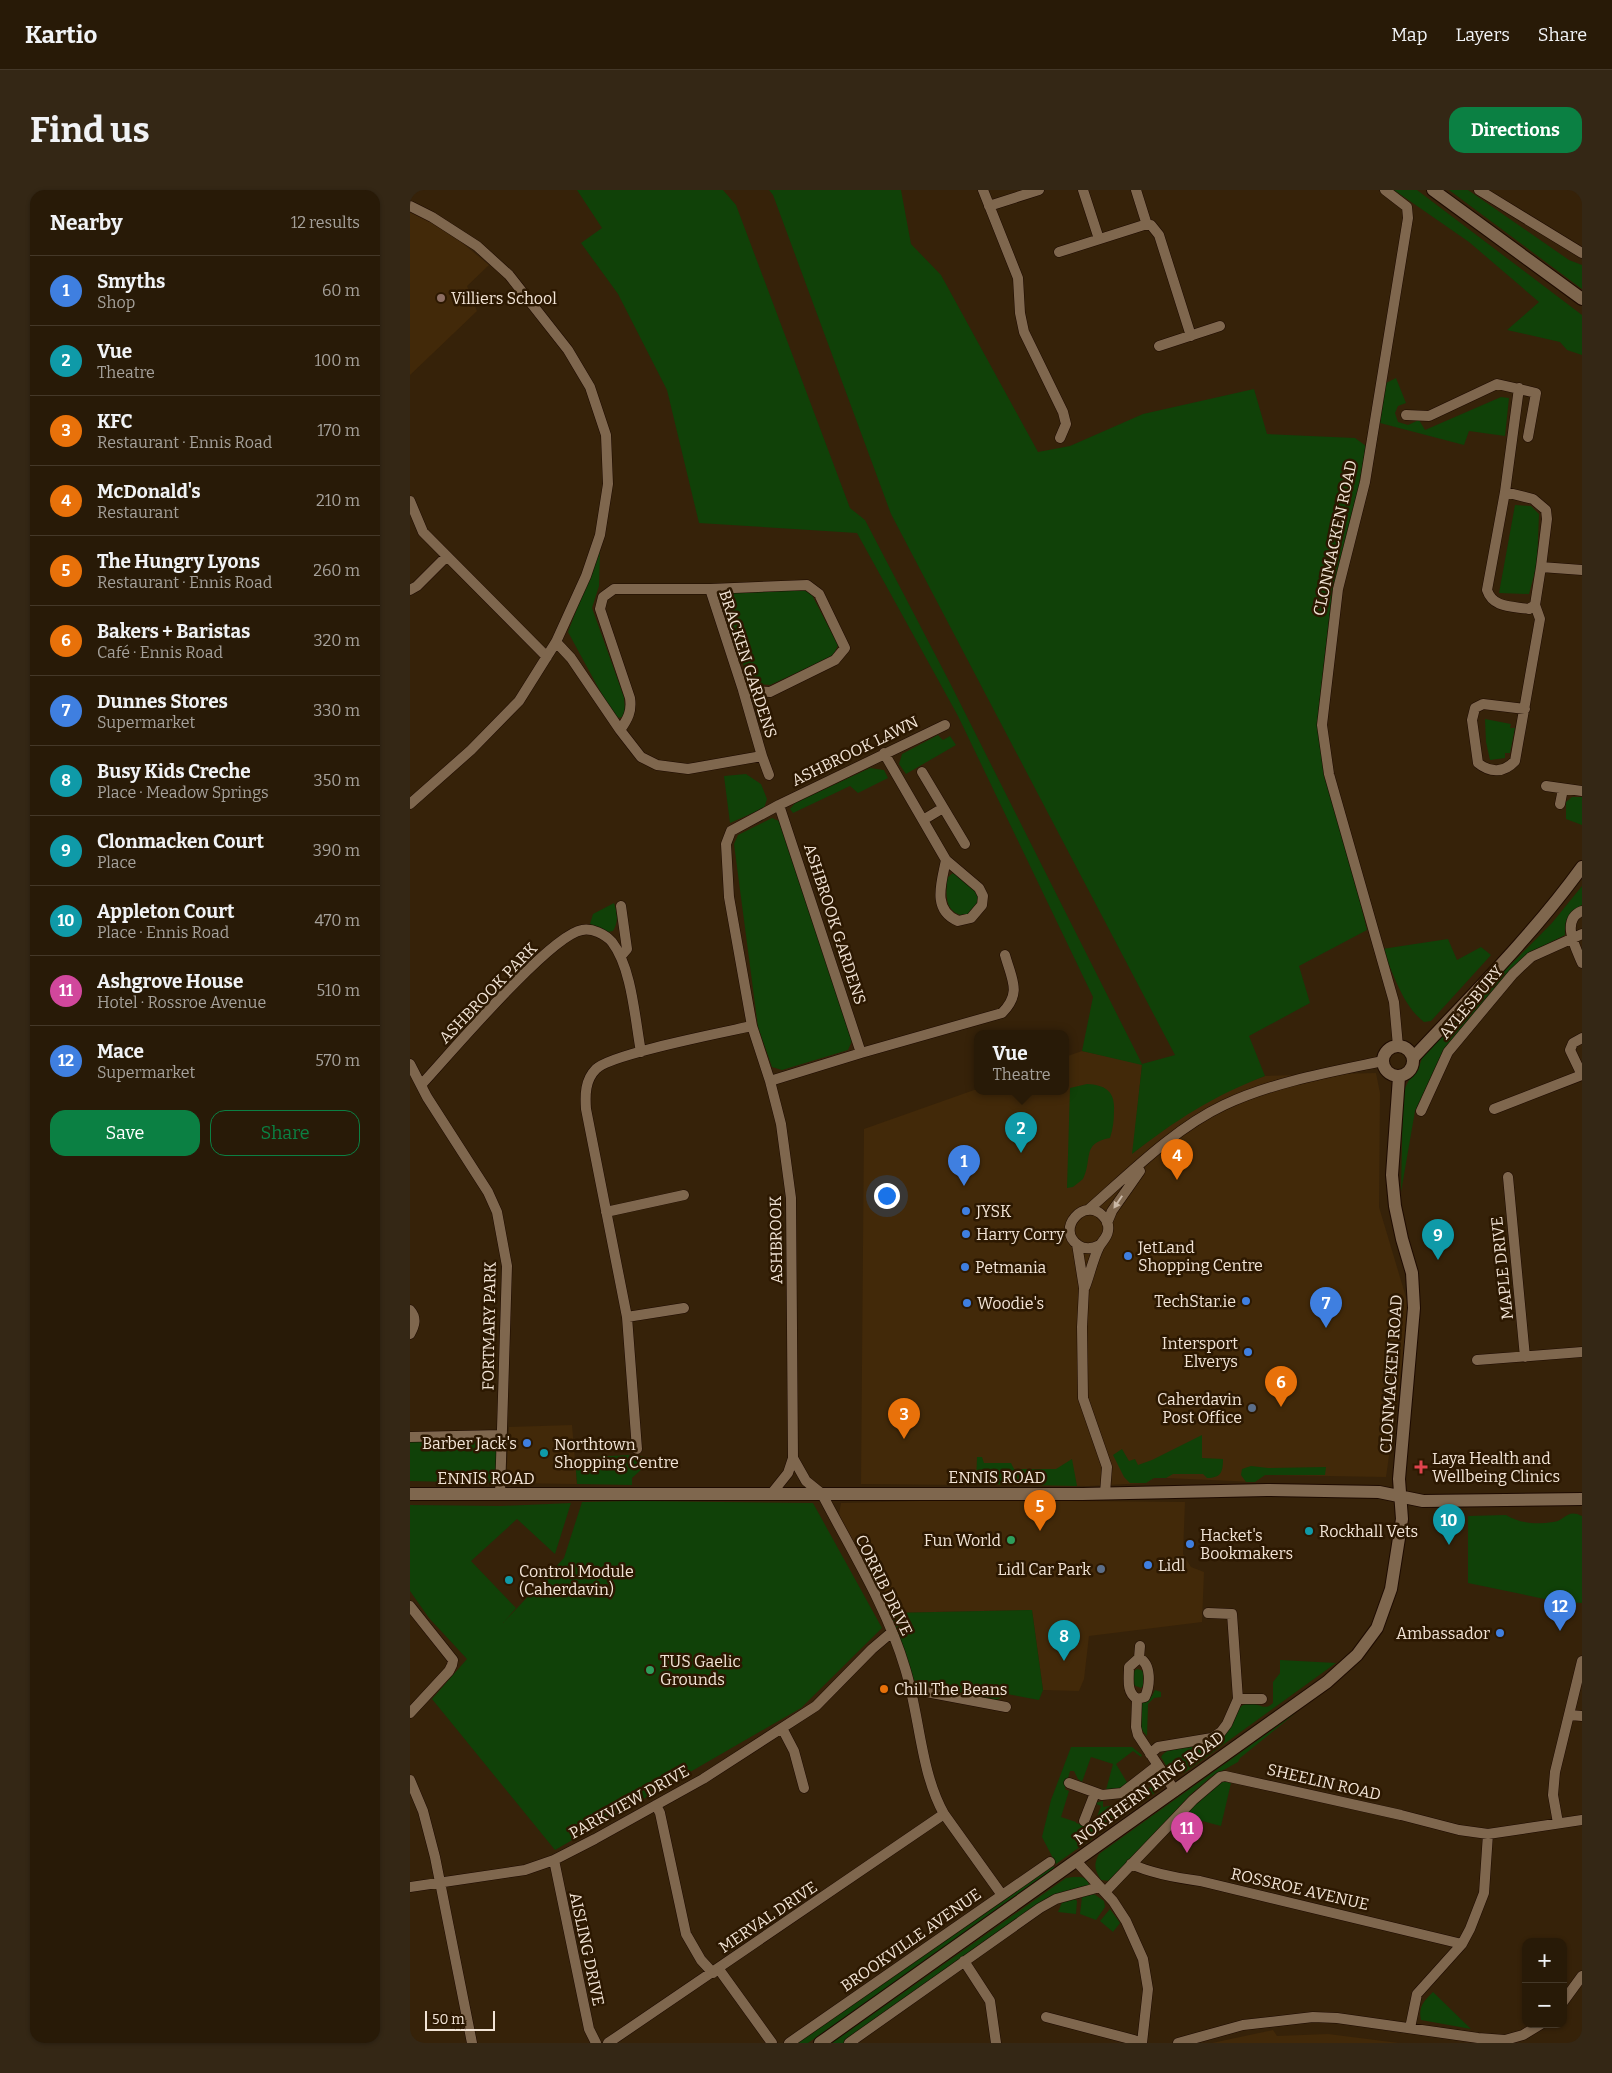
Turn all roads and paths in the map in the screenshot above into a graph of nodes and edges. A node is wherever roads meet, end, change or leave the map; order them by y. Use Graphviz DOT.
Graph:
graph roads {
  1 [pos="983,190"];
  2 [pos="1039,190"];
  3 [pos="1083,190"];
  4 [pos="1136,190"];
  5 [pos="1385,190"];
  6 [pos="1433,190"];
  7 [pos="1479,190"];
  8 [pos="410,206"];
  9 [pos="990,206"];
  10 [pos="1147,225"];
  11 [pos="1099,239"];
  12 [pos="1058,252"];
  13 [pos="1582,253"];
  14 [pos="1582,299"];
  15 [pos="1220,326"];
  16 [pos="1191,336"];
  17 [pos="1159,346"];
  18 [pos="1519,388"];
  19 [pos="1406,415"];
  20 [pos="1528,437"];
  21 [pos="1060,438"];
  22 [pos="1504,492"];
  23 [pos="410,501"];
  24 [pos="446,557"];
  25 [pos="1541,567"];
  26 [pos="1582,570"];
  27 [pos="710,589"];
  28 [pos="410,590"];
  29 [pos="1535,605"];
  30 [pos="556,642"];
  31 [pos="546,657"];
  32 [pos="743,690"];
  33 [pos="1524,709"];
  34 [pos="945,725"];
  35 [pos="620,730"];
  36 [pos="884,754"];
  37 [pos="762,756"];
  38 [pos="922,772"];
  39 [pos="769,775"];
  40 [pos="1546,786"];
  41 [pos="1563,789"];
  42 [pos="1582,791"];
  43 [pos="410,804"];
  44 [pos="779,804"];
  45 [pos="1560,804"];
  46 [pos="944,808"];
  47 [pos="923,820"];
  48 [pos="965,844"];
  49 [pos="946,860"];
  50 [pos="1582,867"];
  51 [pos="621,906"];
  52 [pos="1582,911"];
  53 [pos="624,926"];
  54 [pos="1582,934"];
  55 [pos="1572,938"];
  56 [pos="611,941"];
  57 [pos="621,956"];
  58 [pos="1005,956"];
  59 [pos="1582,963"];
  60 [pos="752,1026"];
  61 [pos="1436,1034"];
  62 [pos="1582,1038"];
  63 [pos="1401,1046"];
  64 [pos="641,1052"];
  65 [pos="861,1053"];
  66 [pos="1413,1058"];
  67 [pos="1383,1061"];
  68 [pos="410,1064"];
  69 [pos="1582,1075"];
  70 [pos="1398,1077"];
  71 [pos="770,1081"];
  72 [pos="421,1085"];
  73 [pos="1494,1109"];
  74 [pos="1421,1111"];
  75 [pos="1152,1154"];
  76 [pos="1508,1177"];
  77 [pos="684,1195"];
  78 [pos="1088,1210"];
  79 [pos="606,1212"];
  80 [pos="1107,1222"];
  81 [pos="1077,1244"];
  82 [pos="1100,1245"];
  83 [pos="1084,1288"];
  84 [pos="684,1308"];
  85 [pos="410,1310"];
  86 [pos="627,1317"];
  87 [pos="410,1334"];
  88 [pos="1582,1352"];
  89 [pos="1525,1357"];
  90 [pos="1477,1360"];
  91 [pos="501,1435"];
  92 [pos="410,1437"];
  93 [pos="637,1449"];
  94 [pos="793,1458"];
  95 [pos="772,1493"];
  96 [pos="1106,1493"];
  97 [pos="410,1494"];
  98 [pos="500,1494"];
  99 [pos="822,1494"];
  100 [pos="1400,1496"];
  101 [pos="1582,1500"];
  102 [pos="410,1606"];
  103 [pos="1208,1613"];
  104 [pos="892,1632"];
  105 [pos="1140,1646"];
  106 [pos="1139,1658"];
  107 [pos="1582,1661"];
  108 [pos="912,1693"];
  109 [pos="1138,1699"];
  110 [pos="1262,1699"];
  111 [pos="1238,1700"];
  112 [pos="1006,1707"];
  113 [pos="410,1713"];
  114 [pos="1570,1715"];
  115 [pos="1582,1716"];
  116 [pos="782,1728"];
  117 [pos="1150,1754"];
  118 [pos="1158,1765"];
  119 [pos="410,1780"];
  120 [pos="1069,1783"];
  121 [pos="804,1788"];
  122 [pos="1175,1791"];
  123 [pos="1095,1793"];
  124 [pos="656,1805"];
  125 [pos="944,1814"];
  126 [pos="1582,1820"];
  127 [pos="1084,1821"];
  128 [pos="1558,1823"];
  129 [pos="1488,1834"];
  130 [pos="554,1860"];
  131 [pos="1076,1861"];
  132 [pos="1050,1862"];
  133 [pos="1132,1864"];
  134 [pos="439,1882"];
  135 [pos="410,1887"];
  136 [pos="1102,1889"];
  137 [pos="1002,1895"];
  138 [pos="1462,1944"];
  139 [pos="964,1962"];
  140 [pos="716,1970"];
  141 [pos="1582,1976"];
  142 [pos="1567,1997"];
  143 [pos="1046,2018"];
  144 [pos="1410,2028"];
  145 [pos="1534,2028"];
  146 [pos="472,2043"];
  147 [pos="596,2043"];
  148 [pos="608,2043"];
  149 [pos="772,2043"];
  150 [pos="789,2043"];
  151 [pos="820,2043"];
  152 [pos="849,2043"];
  153 [pos="996,2043"];
  154 [pos="1141,2043"];
  155 [pos="1178,2043"];
  1 -- 9 [label="street"];
  2 -- 9 [label="street"];
  3 -- 11 [label="street"];
  4 -- 10 [label="street"];
  5 -- 63 [label="street, CLONMACKEN ROAD"];
  6 -- 14 [label="main road"];
  7 -- 13 [label="street"];
  8 -- 30 [label="street"];
  9 -- 21 [label="street"];
  10 -- 11 [label="street"];
  10 -- 16 [label="street"];
  11 -- 12 [label="street"];
  15 -- 16 [label="street"];
  16 -- 17 [label="street"];
  18 -- 19 [label="street"];
  18 -- 20 [label="street"];
  18 -- 22 [label="street"];
  22 -- 25 [label="street"];
  22 -- 29 [label="street"];
  23 -- 24 [label="street"];
  24 -- 28 [label="street"];
  24 -- 31 [label="street"];
  25 -- 26 [label="street"];
  25 -- 29 [label="street"];
  27 -- 32 [label="street, BRACKEN GARDENS"];
  27 -- 32 [label="street"];
  27 -- 35 [label="street, BRACKEN GARDENS"];
  29 -- 33 [label="street"];
  30 -- 31 [label="street"];
  30 -- 35 [label="street, BRACKEN GARDENS"];
  31 -- 43 [label="street"];
  32 -- 37 [label="street, BRACKEN GARDENS"];
  33 -- 33 [label="street"];
  34 -- 36 [label="street, ASHBROOK LAWN"];
  35 -- 37 [label="street, BRACKEN GARDENS"];
  36 -- 44 [label="street, ASHBROOK LAWN"];
  36 -- 47 [label="street"];
  37 -- 39 [label="street, BRACKEN GARDENS"];
  38 -- 46 [label="street"];
  40 -- 41 [label="street"];
  41 -- 42 [label="street"];
  41 -- 45 [label="street"];
  44 -- 60 [label="street, ASHBROOK"];
  44 -- 65 [label="street, ASHBROOK GARDENS"];
  46 -- 47 [label="street"];
  46 -- 48 [label="street"];
  47 -- 49 [label="street"];
  49 -- 49 [label="street"];
  50 -- 61 [label="main road"];
  51 -- 53 [label="street"];
  52 -- 55 [label="street"];
  53 -- 56 [label="street"];
  53 -- 57 [label="street"];
  54 -- 55 [label="street, AYLESBURY"];
  55 -- 59 [label="street"];
  55 -- 74 [label="street, AYLESBURY"];
  56 -- 57 [label="street"];
  56 -- 72 [label="street, ASHBROOK PARK"];
  57 -- 64 [label="street"];
  58 -- 65 [label="street"];
  60 -- 64 [label="street"];
  60 -- 71 [label="street, ASHBROOK"];
  61 -- 63 [label="main road"];
  61 -- 66 [label="main road"];
  62 -- 69 [label="street"];
  63 -- 66 [label="main road"];
  63 -- 67 [label="main road"];
  64 -- 79 [label="street"];
  65 -- 71 [label="street"];
  66 -- 70 [label="main road"];
  67 -- 70 [label="main road"];
  67 -- 75 [label="street"];
  68 -- 72 [label="street, FORTMARY PARK"];
  69 -- 73 [label="street"];
  70 -- 100 [label="main road, CLONMACKEN ROAD"];
  71 -- 94 [label="street, ASHBROOK"];
  72 -- 91 [label="street, FORTMARY PARK"];
  75 -- 78 [label="street"];
  75 -- 80 [label="street, one-way"];
  76 -- 89 [label="street, MAPLE DRIVE"];
  77 -- 79 [label="street"];
  78 -- 80 [label="street"];
  78 -- 81 [label="street"];
  79 -- 86 [label="street"];
  80 -- 82 [label="street"];
  81 -- 82 [label="street"];
  81 -- 83 [label="street"];
  82 -- 83 [label="street"];
  83 -- 96 [label="street"];
  84 -- 86 [label="street"];
  85 -- 87 [label="street"];
  86 -- 93 [label="street"];
  88 -- 89 [label="street"];
  89 -- 90 [label="street"];
  91 -- 92 [label="street"];
  91 -- 98 [label="street, FORTMARY PARK"];
  94 -- 95 [label="street, ASHBROOK"];
  94 -- 99 [label="street, ASHBROOK"];
  95 -- 98 [label="main road, ENNIS ROAD"];
  95 -- 99 [label="main road, ENNIS ROAD"];
  96 -- 99 [label="main road, ENNIS ROAD"];
  96 -- 100 [label="main road, ENNIS ROAD"];
  97 -- 98 [label="main road, ENNIS ROAD"];
  99 -- 104 [label="street, CORRIB DRIVE"];
  100 -- 101 [label="main road, ENNIS ROAD"];
  100 -- 122 [label="main road, NORTHERN RING ROAD"];
  102 -- 113 [label="street"];
  103 -- 111 [label="street"];
  104 -- 108 [label="street, CORRIB DRIVE"];
  104 -- 116 [label="street, PARKVIEW DRIVE"];
  105 -- 106 [label="street"];
  106 -- 109 [label="street"];
  106 -- 109 [label="street"];
  107 -- 114 [label="street"];
  108 -- 112 [label="street"];
  108 -- 125 [label="street, CORRIB DRIVE"];
  109 -- 117 [label="street"];
  110 -- 111 [label="street"];
  111 -- 117 [label="street"];
  114 -- 115 [label="street"];
  114 -- 128 [label="street"];
  116 -- 121 [label="street"];
  116 -- 124 [label="street, PARKVIEW DRIVE"];
  117 -- 118 [label="street"];
  118 -- 122 [label="street"];
  118 -- 123 [label="street"];
  119 -- 134 [label="street"];
  120 -- 123 [label="street"];
  122 -- 131 [label="main road, NORTHERN RING ROAD"];
  123 -- 127 [label="street"];
  124 -- 130 [label="street, PARKVIEW DRIVE"];
  124 -- 140 [label="street"];
  125 -- 137 [label="street, CORRIB DRIVE"];
  125 -- 140 [label="street, MERVAL DRIVE"];
  126 -- 128 [label="street, SHEELIN ROAD"];
  128 -- 129 [label="street, SHEELIN ROAD"];
  129 -- 133 [label="street, SHEELIN ROAD"];
  129 -- 138 [label="street"];
  130 -- 134 [label="street, PARKVIEW DRIVE"];
  130 -- 147 [label="street, AISLING DRIVE"];
  131 -- 136 [label="street"];
  131 -- 151 [label="main road, NORTHERN RING ROAD"];
  132 -- 137 [label="street, BROOKVILLE AVENUE"];
  133 -- 136 [label="street, SHEELIN ROAD"];
  133 -- 138 [label="street, ROSSROE AVENUE"];
  134 -- 135 [label="street, PARKVIEW DRIVE"];
  134 -- 146 [label="street"];
  136 -- 139 [label="street"];
  136 -- 154 [label="street"];
  137 -- 150 [label="street, BROOKVILLE AVENUE"];
  138 -- 144 [label="street"];
  139 -- 152 [label="street"];
  139 -- 153 [label="street"];
  140 -- 148 [label="street, MERVAL DRIVE"];
  140 -- 149 [label="street"];
  141 -- 142 [label="street"];
  143 -- 154 [label="street"];
  144 -- 145 [label="street"];
  144 -- 155 [label="street"];
}
